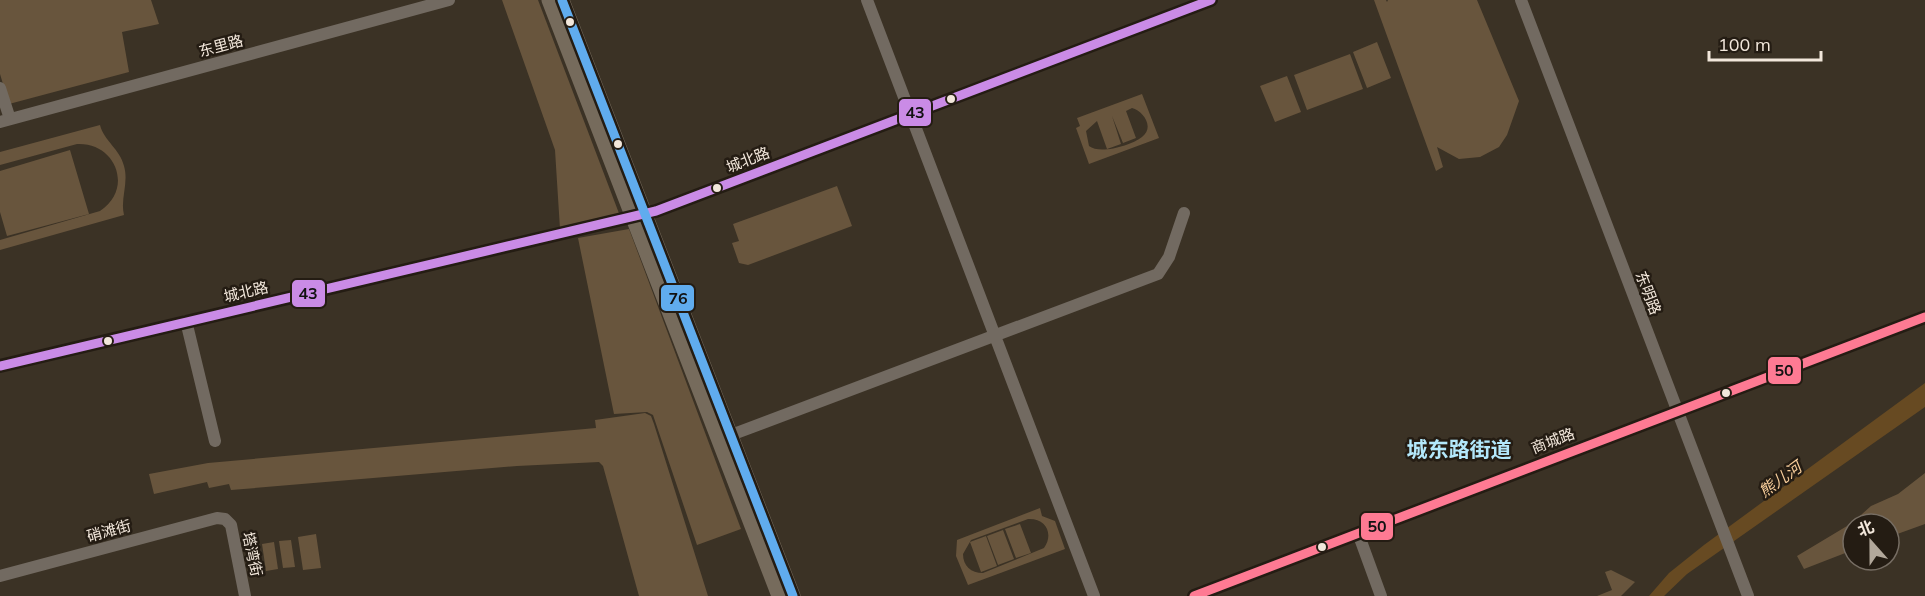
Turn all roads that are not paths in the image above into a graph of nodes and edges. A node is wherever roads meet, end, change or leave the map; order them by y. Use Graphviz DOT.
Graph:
graph roads {
  1 [pos="449,0"];
  2 [pos="549,0"];
  3 [pos="562,0"];
  4 [pos="867,0"];
  5 [pos="1211,0"];
  6 [pos="1521,0"];
  7 [pos="0,88"];
  8 [pos="911,114"];
  9 [pos="5,120"];
  10 [pos="1184,213"];
  11 [pos="639,216"];
  12 [pos="1925,317"];
  13 [pos="186,321"];
  14 [pos="994,336"];
  15 [pos="0,366"];
  16 [pos="1677,410"];
  17 [pos="730,435"];
  18 [pos="214,441"];
  19 [pos="225,519"];
  20 [pos="1358,532"];
  21 [pos="0,576"];
  22 [pos="245,596"];
  23 [pos="779,596"];
  24 [pos="793,596"];
  25 [pos="1094,596"];
  26 [pos="1194,596"];
  27 [pos="1381,596"];
  28 [pos="1748,596"];
  1 -- 9 [label="street, 东里路"];
  2 -- 11 [label="main road"];
  3 -- 11 [label="main road"];
  4 -- 8 [label="street"];
  5 -- 8 [label="street, 城北路"];
  6 -- 16 [label="street, 东明路"];
  7 -- 9 [label="street"];
  8 -- 11 [label="street, 城北路"];
  8 -- 14 [label="street"];
  10 -- 14 [label="street"];
  11 -- 13 [label="street, 城北路"];
  11 -- 17 [label="main road"];
  11 -- 23 [label="main road"];
  12 -- 16 [label="street, 商城路"];
  13 -- 15 [label="street, 城北路"];
  13 -- 18 [label="street"];
  14 -- 17 [label="street"];
  14 -- 25 [label="street"];
  16 -- 20 [label="street, 商城路"];
  16 -- 28 [label="street, 东明路"];
  17 -- 24 [label="main road"];
  19 -- 21 [label="street, 硝滩街"];
  19 -- 22 [label="street, 塔湾街"];
  20 -- 26 [label="street, 商城路"];
  20 -- 27 [label="street"];
}
